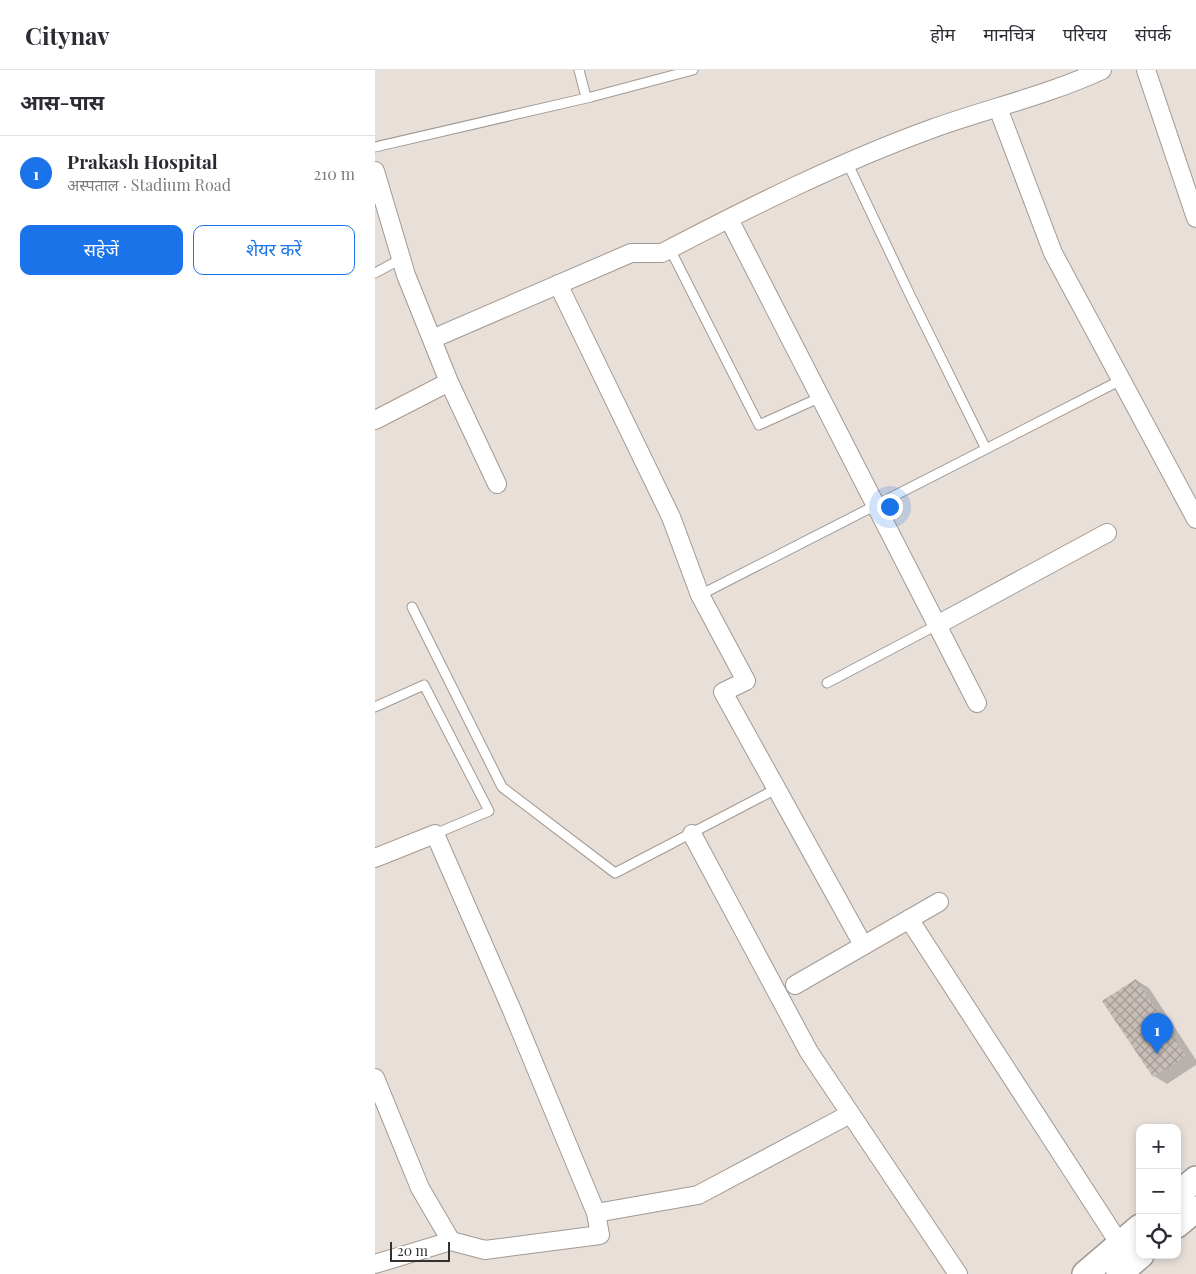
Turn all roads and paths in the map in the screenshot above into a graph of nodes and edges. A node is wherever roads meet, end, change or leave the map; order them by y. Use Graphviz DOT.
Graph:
graph roads {
  1 [pos="579,70"];
  2 [pos="693,70"];
  3 [pos="1102,70"];
  4 [pos="1146,70"];
  5 [pos="586,98"];
  6 [pos="998,108"];
  7 [pos="375,148"];
  8 [pos="847,162"];
  9 [pos="375,172"];
  10 [pos="1196,218"];
  11 [pos="729,219"];
  12 [pos="670,249"];
  13 [pos="401,259"];
  14 [pos="375,273"];
  15 [pos="559,284"];
  16 [pos="431,339"];
  17 [pos="1121,380"];
  18 [pos="449,382"];
  19 [pos="821,396"];
  20 [pos="375,420"];
  21 [pos="986,449"];
  22 [pos="497,484"];
  23 [pos="876,506"];
  24 [pos="1196,519"];
  25 [pos="1107,533"];
  26 [pos="700,596"];
  27 [pos="412,607"];
  28 [pos="937,625"];
  29 [pos="827,683"];
  30 [pos="977,702"];
  31 [pos="375,708"];
  32 [pos="776,789"];
  33 [pos="435,834"];
  34 [pos="692,834"];
  35 [pos="375,858"];
  36 [pos="939,902"];
  37 [pos="909,919"];
  38 [pos="863,946"];
  39 [pos="795,985"];
  40 [pos="375,1078"];
  41 [pos="851,1114"];
  42 [pos="1196,1179"];
  43 [pos="1181,1192"];
  44 [pos="1196,1210"];
  45 [pos="596,1213"];
  46 [pos="1181,1222"];
  47 [pos="1136,1238"];
  48 [pos="451,1241"];
  49 [pos="1128,1259"];
  50 [pos="375,1264"];
  51 [pos="958,1274"];
  52 [pos="1085,1274"];
  1 -- 5 [label="lane"];
  2 -- 5 [label="lane"];
  3 -- 6 [label="street"];
  4 -- 10 [label="street"];
  5 -- 7 [label="lane"];
  6 -- 8 [label="street"];
  6 -- 17 [label="street"];
  8 -- 11 [label="street"];
  8 -- 21 [label="lane"];
  9 -- 13 [label="street"];
  11 -- 12 [label="street"];
  11 -- 19 [label="street"];
  12 -- 15 [label="street"];
  12 -- 19 [label="lane"];
  13 -- 14 [label="lane"];
  13 -- 16 [label="street"];
  15 -- 16 [label="street"];
  15 -- 26 [label="street"];
  16 -- 18 [label="street"];
  17 -- 21 [label="lane"];
  17 -- 24 [label="street"];
  18 -- 20 [label="street"];
  18 -- 22 [label="street"];
  19 -- 23 [label="street"];
  21 -- 23 [label="lane"];
  23 -- 26 [label="lane"];
  23 -- 28 [label="street"];
  25 -- 28 [label="street"];
  26 -- 32 [label="street"];
  27 -- 34 [label="lane"];
  28 -- 29 [label="lane"];
  28 -- 30 [label="street"];
  31 -- 33 [label="lane"];
  32 -- 34 [label="lane"];
  32 -- 38 [label="street"];
  33 -- 35 [label="street"];
  33 -- 45 [label="street"];
  34 -- 41 [label="street"];
  36 -- 37 [label="street"];
  37 -- 38 [label="street"];
  37 -- 49 [label="street"];
  38 -- 39 [label="street"];
  40 -- 48 [label="street"];
  41 -- 45 [label="street"];
  41 -- 51 [label="street"];
  42 -- 43 [label="main road"];
  44 -- 46 [label="main road"];
  45 -- 48 [label="street"];
  47 -- 49 [label="main road"];
  48 -- 50 [label="street"];
  49 -- 52 [label="main road"];
}
